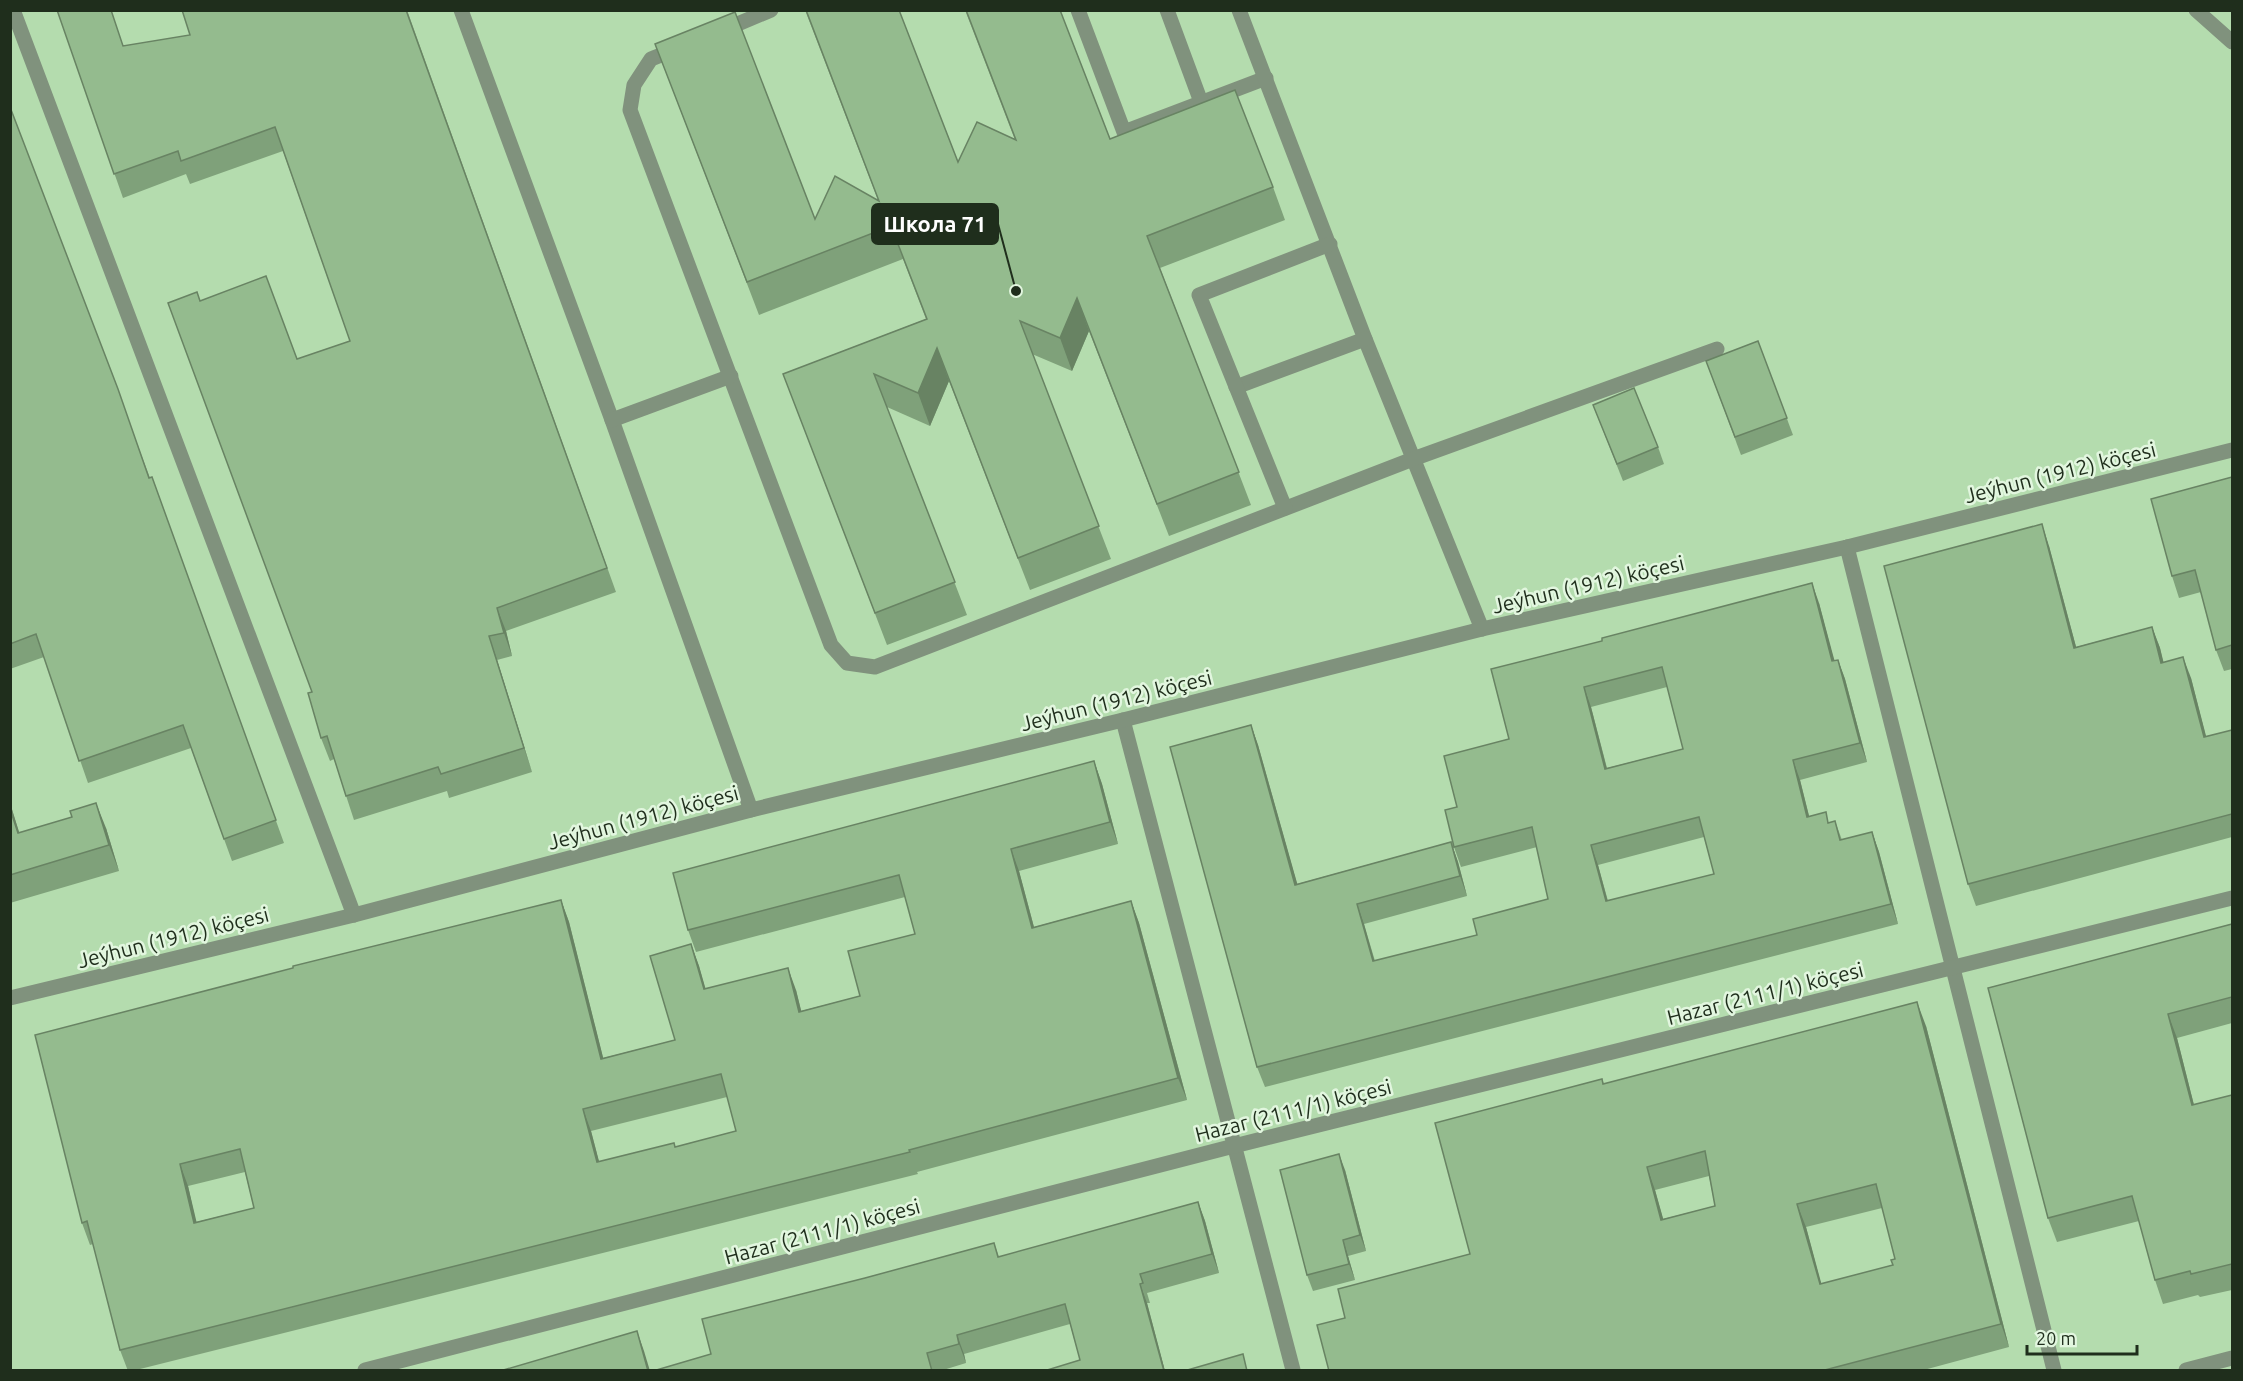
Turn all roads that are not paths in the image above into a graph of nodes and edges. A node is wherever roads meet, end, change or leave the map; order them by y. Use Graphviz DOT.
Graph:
graph roads {
  1 [pos="13,10"];
  2 [pos="460,10"];
  3 [pos="771,10"];
  4 [pos="1078,10"];
  5 [pos="1167,10"];
  6 [pos="1239,10"];
  7 [pos="2196,10"];
  8 [pos="2232,42"];
  9 [pos="1266,78"];
  10 [pos="1201,102"];
  11 [pos="1330,244"];
  12 [pos="1365,339"];
  13 [pos="1717,349"];
  14 [pos="731,376"];
  15 [pos="1236,387"];
  16 [pos="612,420"];
  17 [pos="2232,450"];
  18 [pos="1413,459"];
  19 [pos="1285,508"];
  20 [pos="1847,547"];
  21 [pos="1482,629"];
  22 [pos="1123,720"];
  23 [pos="751,810"];
  24 [pos="2232,898"];
  25 [pos="354,915"];
  26 [pos="1952,969"];
  27 [pos="10,998"];
  28 [pos="1234,1146"];
  29 [pos="2232,1358"];
  30 [pos="365,1371"];
  31 [pos="1293,1371"];
  32 [pos="2054,1371"];
  33 [pos="2186,1371"];
  1 -- 25 [label="street"];
  2 -- 16 [label="street"];
  3 -- 14 [label="street"];
  4 -- 10 [label="street"];
  5 -- 10 [label="street"];
  6 -- 9 [label="street"];
  7 -- 8 [label="street"];
  9 -- 10 [label="street"];
  9 -- 11 [label="street"];
  11 -- 12 [label="street"];
  11 -- 15 [label="street"];
  12 -- 15 [label="street"];
  12 -- 18 [label="street"];
  13 -- 18 [label="street"];
  14 -- 16 [label="street"];
  14 -- 19 [label="street"];
  15 -- 19 [label="street"];
  16 -- 23 [label="street"];
  17 -- 20 [label="street, Jeýhun (1912) köçesi"];
  18 -- 19 [label="street"];
  18 -- 21 [label="street"];
  20 -- 21 [label="street, Jeýhun (1912) köçesi"];
  20 -- 26 [label="street"];
  21 -- 22 [label="street, Jeýhun (1912) köçesi"];
  22 -- 23 [label="street, Jeýhun (1912) köçesi"];
  22 -- 28 [label="street"];
  23 -- 25 [label="street, Jeýhun (1912) köçesi"];
  24 -- 26 [label="street, Hazar (2111/1) köçesi"];
  25 -- 27 [label="street, Jeýhun (1912) köçesi"];
  26 -- 28 [label="street, Hazar (2111/1) köçesi"];
  26 -- 32 [label="street"];
  28 -- 30 [label="street, Hazar (2111/1) köçesi"];
  28 -- 31 [label="street"];
  29 -- 33 [label="street"];
}
